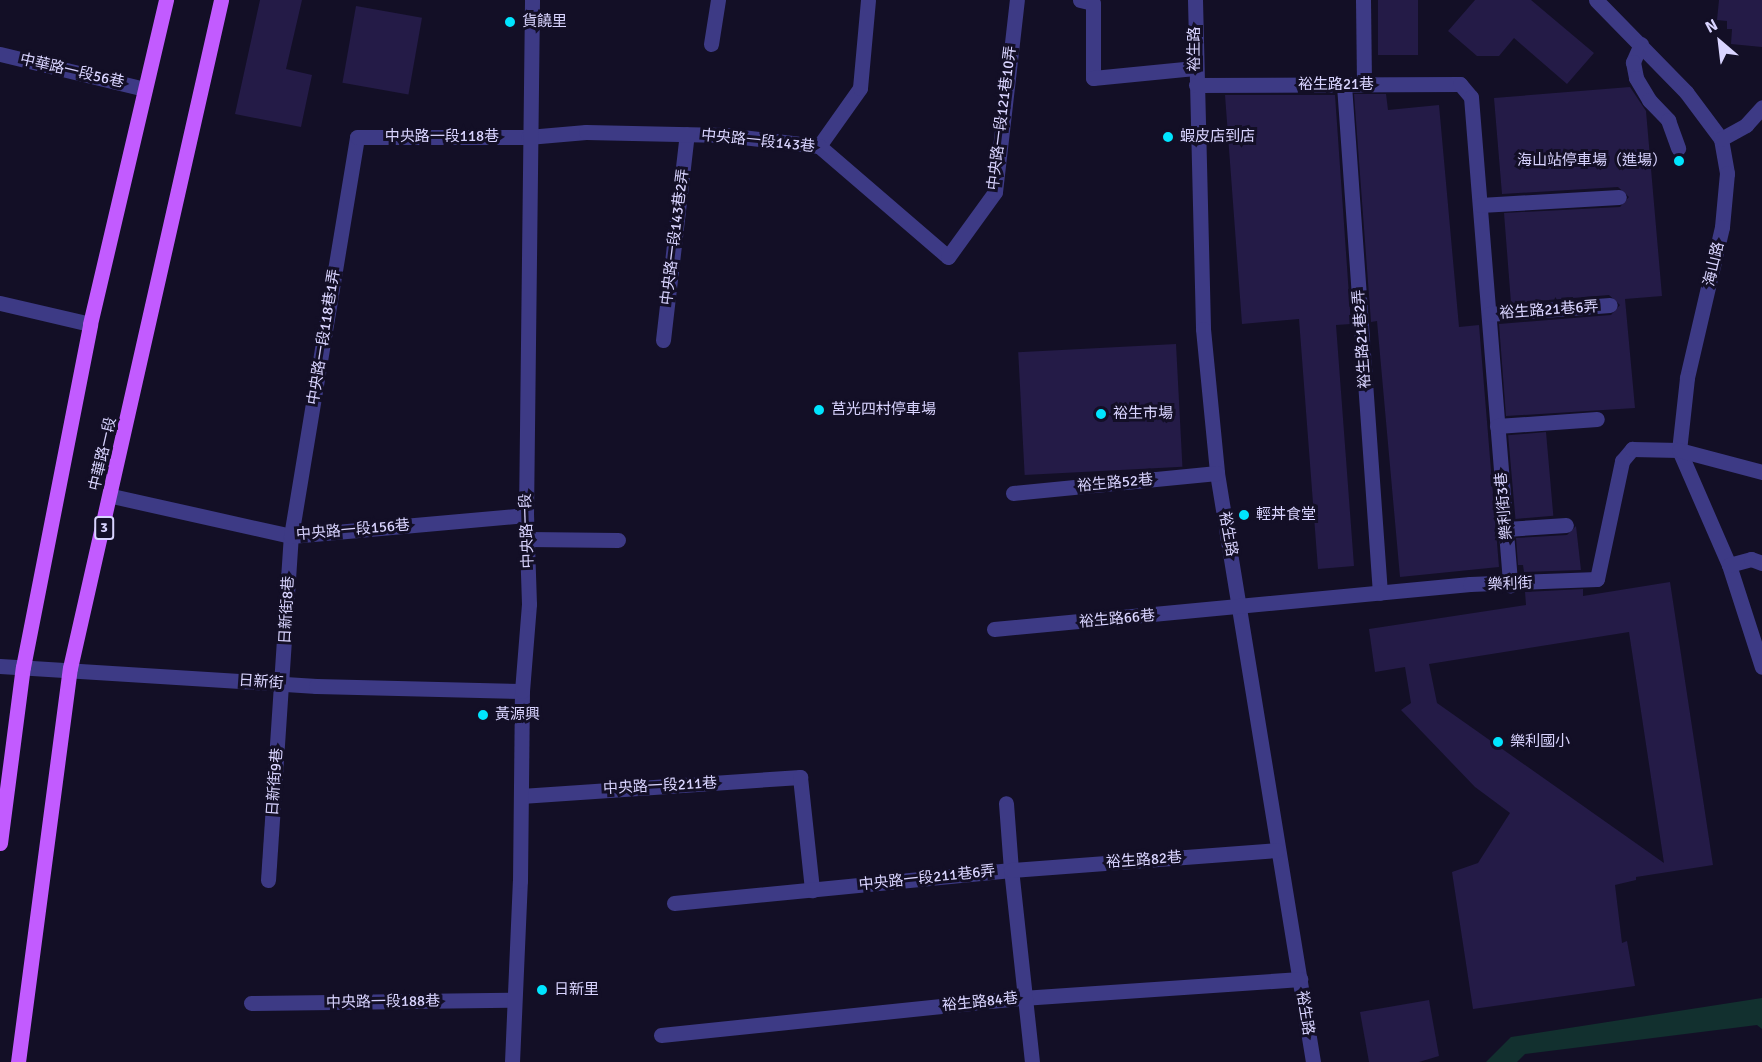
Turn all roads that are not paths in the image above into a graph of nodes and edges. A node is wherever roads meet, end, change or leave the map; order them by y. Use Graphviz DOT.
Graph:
graph roads {
  1 [pos="166,0"];
  2 [pos="221,0"];
  3 [pos="532,0"];
  4 [pos="718,0"];
  5 [pos="868,0"];
  6 [pos="1017,0"];
  7 [pos="1080,0"];
  8 [pos="1195,0"];
  9 [pos="1363,0"];
  10 [pos="1596,0"];
  11 [pos="711,44"];
  12 [pos="1641,44"];
  13 [pos="0,54"];
  14 [pos="1195,68"];
  15 [pos="1364,84"];
  16 [pos="1196,85"];
  17 [pos="1344,85"];
  18 [pos="145,89"];
  19 [pos="1471,97"];
  20 [pos="1762,107"];
  21 [pos="687,134"];
  22 [pos="357,137"];
  23 [pos="528,137"];
  24 [pos="1721,140"];
  25 [pos="819,146"];
  26 [pos="1678,148"];
  27 [pos="1619,197"];
  28 [pos="1480,205"];
  29 [pos="948,257"];
  30 [pos="0,303"];
  31 [pos="1610,305"];
  32 [pos="1489,314"];
  33 [pos="90,324"];
  34 [pos="663,340"];
  35 [pos="1597,419"];
  36 [pos="1497,426"];
  37 [pos="1679,450"];
  38 [pos="1762,472"];
  39 [pos="1217,473"];
  40 [pos="1013,493"];
  41 [pos="112,496"];
  42 [pos="526,515"];
  43 [pos="1566,525"];
  44 [pos="1506,530"];
  45 [pos="291,536"];
  46 [pos="528,539"];
  47 [pos="618,540"];
  48 [pos="1762,563"];
  49 [pos="1730,565"];
  50 [pos="1510,585"];
  51 [pos="1380,593"];
  52 [pos="1240,609"];
  53 [pos="994,629"];
  54 [pos="0,666"];
  55 [pos="23,667"];
  56 [pos="1762,667"];
  57 [pos="70,668"];
  58 [pos="283,684"];
  59 [pos="522,691"];
  60 [pos="521,796"];
  61 [pos="1006,803"];
  62 [pos="0,843"];
  63 [pos="1277,850"];
  64 [pos="1011,870"];
  65 [pos="268,880"];
  66 [pos="812,890"];
  67 [pos="674,903"];
  68 [pos="1300,978"];
  69 [pos="1022,998"];
  70 [pos="514,1000"];
  71 [pos="251,1003"];
  72 [pos="661,1035"];
  73 [pos="18,1062"];
  74 [pos="512,1062"];
  75 [pos="1032,1062"];
  76 [pos="1313,1062"];
  1 -- 18 [label="main road"];
  2 -- 41 [label="main road, 中華路一段 / 3"];
  3 -- 23 [label="street, 中央路一段"];
  4 -- 11 [label="street"];
  5 -- 25 [label="street"];
  6 -- 29 [label="street, 中央路一段121巷10弄"];
  7 -- 14 [label="street"];
  8 -- 14 [label="street, 裕生路"];
  9 -- 15 [label="street"];
  10 -- 12 [label="street, 海山路"];
  12 -- 24 [label="street, 海山路"];
  12 -- 26 [label="street"];
  13 -- 18 [label="street, 中華路一段56巷"];
  14 -- 16 [label="street, 裕生路"];
  15 -- 17 [label="street, 裕生路21巷"];
  15 -- 19 [label="street, 裕生路21巷"];
  16 -- 17 [label="street, 裕生路21巷"];
  16 -- 39 [label="street, 裕生路"];
  17 -- 51 [label="street, 裕生路21巷2弄"];
  18 -- 33 [label="main road"];
  19 -- 28 [label="street, 裕生路21巷6弄"];
  20 -- 24 [label="street"];
  21 -- 23 [label="street, 中央路一段143巷"];
  21 -- 25 [label="street, 中央路一段143巷"];
  21 -- 34 [label="street, 中央路一段143巷2弄"];
  22 -- 23 [label="street, 中央路一段118巷"];
  22 -- 45 [label="street, 中央路一段118巷1弄"];
  23 -- 42 [label="street, 中央路一段"];
  24 -- 37 [label="street, 海山路"];
  25 -- 29 [label="street, 中央路一段143巷"];
  27 -- 28 [label="street"];
  28 -- 32 [label="street, 裕生路21巷6弄"];
  30 -- 33 [label="street"];
  31 -- 32 [label="street, 裕生路21巷6弄"];
  32 -- 36 [label="street, 樂利街3巷"];
  33 -- 55 [label="main road"];
  35 -- 36 [label="street"];
  36 -- 44 [label="street, 樂利街3巷"];
  37 -- 38 [label="street"];
  37 -- 49 [label="street"];
  37 -- 50 [label="street, 樂利街"];
  39 -- 40 [label="street, 裕生路52巷"];
  39 -- 52 [label="street, 裕生路"];
  41 -- 45 [label="street, 中央路一段156巷"];
  41 -- 57 [label="main road, 中華路一段 / 3"];
  42 -- 45 [label="street, 中央路一段156巷"];
  42 -- 46 [label="street, 中央路一段"];
  43 -- 44 [label="street"];
  44 -- 50 [label="street, 樂利街3巷"];
  45 -- 58 [label="street, 日新街8巷"];
  46 -- 47 [label="street"];
  46 -- 59 [label="street, 中央路一段"];
  48 -- 49 [label="street"];
  49 -- 56 [label="street"];
  50 -- 51 [label="street, 樂利街"];
  51 -- 52 [label="street, 樂利街"];
  52 -- 53 [label="street, 裕生路66巷"];
  52 -- 63 [label="street, 裕生路"];
  54 -- 55 [label="street, 日新街"];
  55 -- 57 [label="street, 日新街"];
  55 -- 62 [label="main road"];
  57 -- 58 [label="street, 日新街"];
  57 -- 73 [label="main road, 中華路一段 / 3"];
  58 -- 59 [label="street, 日新街"];
  58 -- 65 [label="street, 日新街9巷"];
  59 -- 60 [label="street, 中央路一段"];
  60 -- 66 [label="street, 中央路一段211巷"];
  60 -- 70 [label="street, 中央路一段"];
  61 -- 64 [label="street, 中央路一段211巷6弄"];
  63 -- 64 [label="street, 裕生路82巷"];
  63 -- 68 [label="street, 裕生路"];
  64 -- 66 [label="street, 中央路一段211巷6弄"];
  64 -- 69 [label="street"];
  66 -- 67 [label="street, 中央路一段211巷6弄"];
  68 -- 69 [label="street, 裕生路84巷"];
  68 -- 76 [label="street, 裕生路"];
  69 -- 72 [label="street, 裕生路84巷"];
  69 -- 75 [label="street"];
  70 -- 71 [label="street, 中央路一段188巷"];
  70 -- 74 [label="street, 中央路一段"];
}
